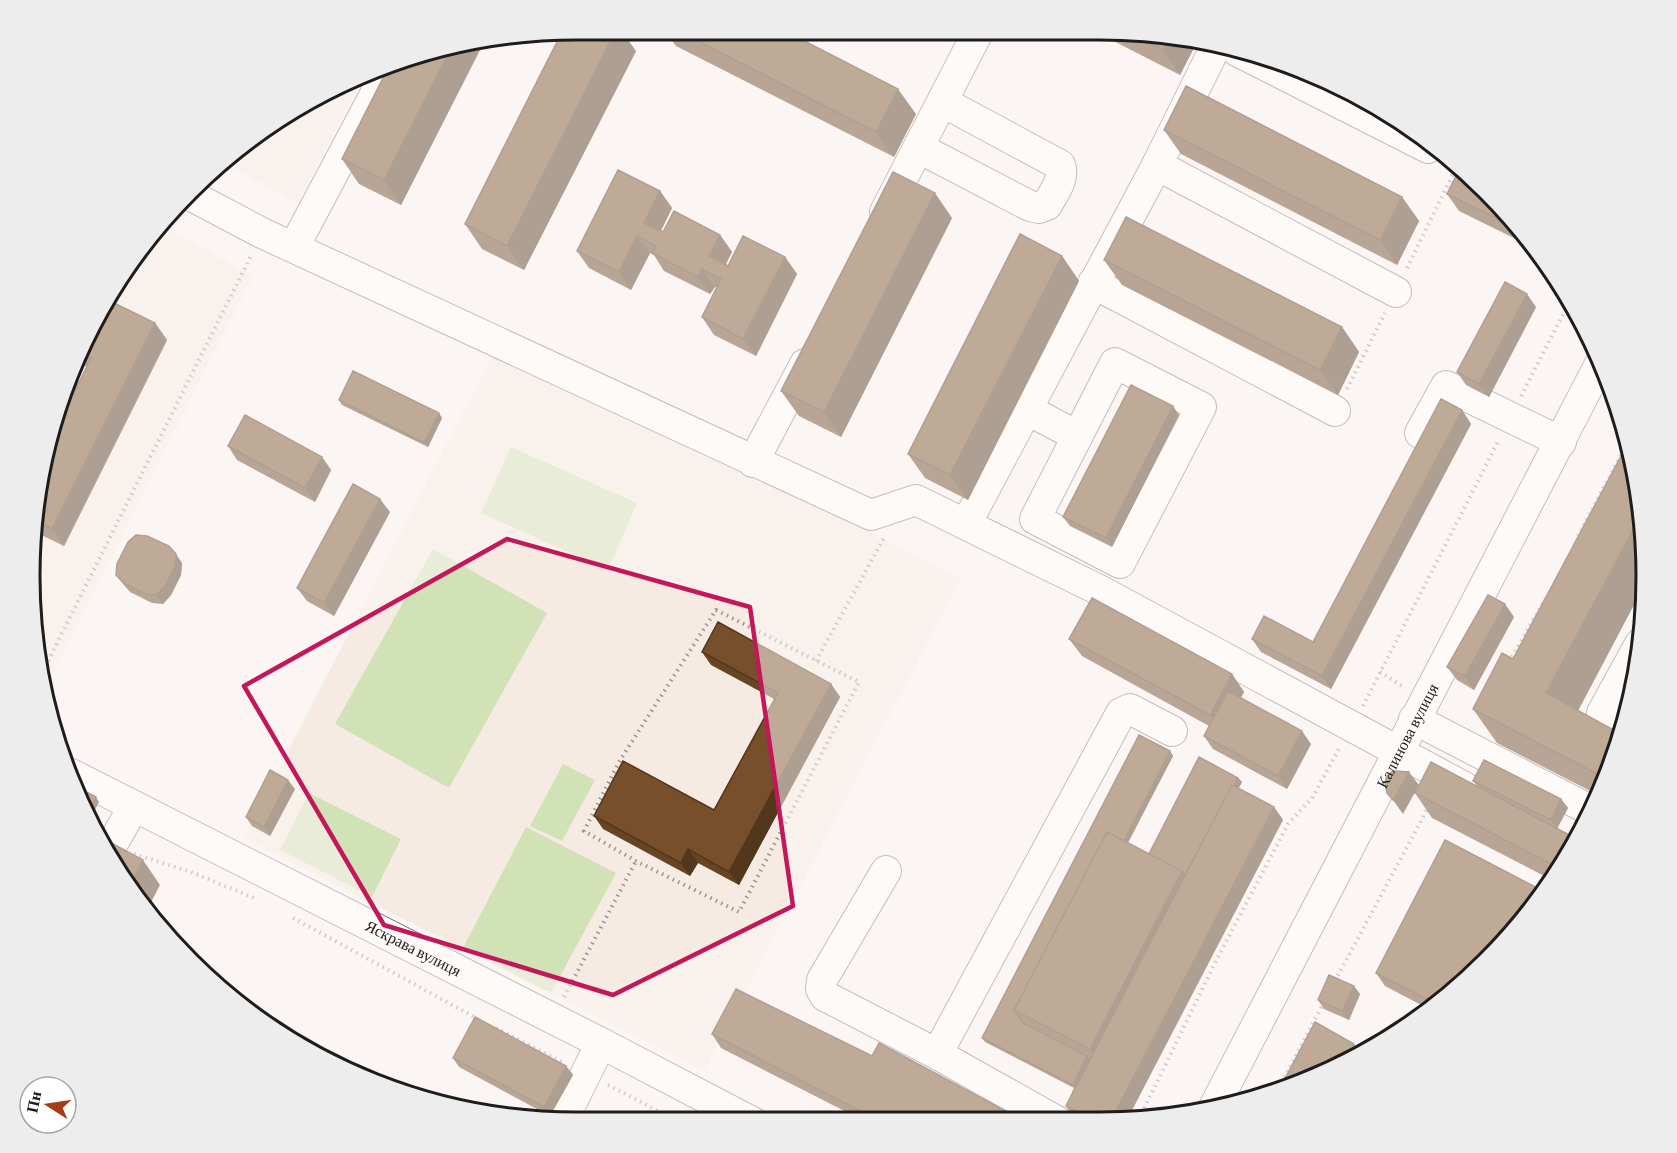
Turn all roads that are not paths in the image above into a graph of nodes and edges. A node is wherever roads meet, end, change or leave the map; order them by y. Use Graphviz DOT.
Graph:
graph roads {
  1 [pos="974,40"];
  2 [pos="1213,53"];
  3 [pos="1272,69"];
  4 [pos="385,76"];
  5 [pos="943,102"];
  6 [pos="1408,138"];
  7 [pos="919,148"];
  8 [pos="1156,165"];
  9 [pos="196,198"];
  10 [pos="875,232"];
  11 [pos="294,247"];
  12 [pos="1093,283"];
  13 [pos="1396,292"];
  14 [pos="819,336"];
  15 [pos="1596,372"];
  16 [pos="1026,409"];
  17 [pos="1335,411"];
  18 [pos="1420,432"];
  19 [pos="1077,436"];
  20 [pos="1561,442"];
  21 [pos="753,462"];
  22 [pos="966,524"];
  23 [pos="1629,664"];
  24 [pos="1414,719"];
  25 [pos="1616,721"];
  26 [pos="1172,731"];
  27 [pos="1397,752"];
  28 [pos="79,778"];
  29 [pos="1484,798"];
  30 [pos="134,806"];
  31 [pos="1584,807"];
  32 [pos="112,844"];
  33 [pos="886,871"];
  34 [pos="601,1042"];
  35 [pos="937,1054"];
  36 [pos="1218,1099"];
  37 [pos="567,1112"];
  38 [pos="733,1112"];
  39 [pos="1040,1112"];
  1 -- 5 [label="street"];
  2 -- 8 [label="street"];
  3 -- 6 [label="street"];
  4 -- 11 [label="street"];
  5 -- 7 [label="street"];
  5 -- 7 [label="street"];
  7 -- 10 [label="street"];
  8 -- 12 [label="street"];
  8 -- 13 [label="street"];
  9 -- 11 [label="street"];
  11 -- 21 [label="street"];
  12 -- 16 [label="street"];
  12 -- 17 [label="street"];
  14 -- 21 [label="street"];
  15 -- 20 [label="street, Калинова вулиця"];
  16 -- 19 [label="street"];
  16 -- 22 [label="street"];
  18 -- 20 [label="street"];
  19 -- 19 [label="street"];
  20 -- 24 [label="street, Калинова вулиця"];
  21 -- 22 [label="street"];
  22 -- 27 [label="street"];
  23 -- 25 [label="street"];
  24 -- 27 [label="street, Калинова вулиця"];
  24 -- 31 [label="street"];
  26 -- 35 [label="street"];
  27 -- 29 [label="street"];
  27 -- 36 [label="street, Калинова вулиця"];
  28 -- 30 [label="street, Яскрава вулиця"];
  30 -- 32 [label="street"];
  30 -- 34 [label="street, Яскрава вулиця"];
  33 -- 35 [label="street"];
  34 -- 37 [label="street"];
  34 -- 38 [label="street, Яскрава вулиця"];
  35 -- 39 [label="street"];
}
